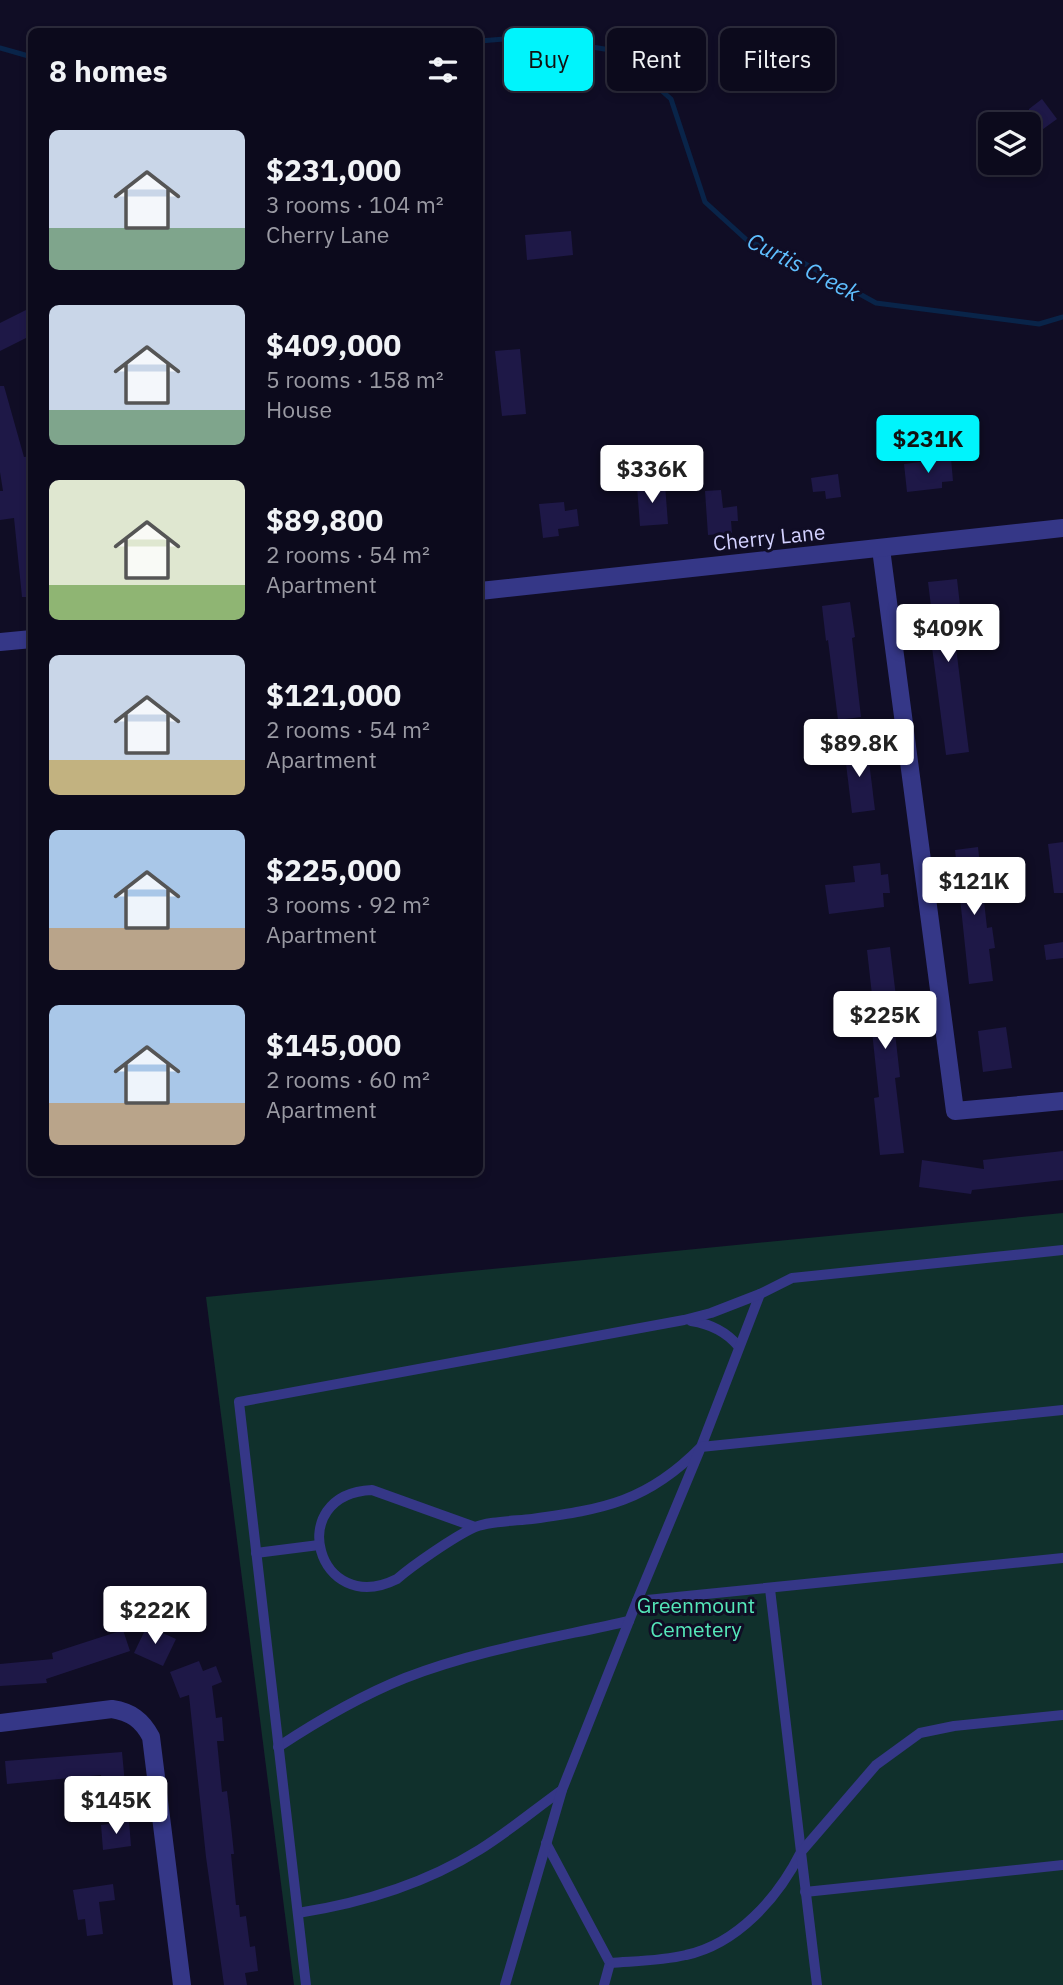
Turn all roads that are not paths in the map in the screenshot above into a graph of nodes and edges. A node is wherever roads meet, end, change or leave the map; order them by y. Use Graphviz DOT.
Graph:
graph roads {
  1 [pos="1063,528"];
  2 [pos="881,549"];
  3 [pos="483,591"];
  4 [pos="28,639"];
  5 [pos="0,642"];
  6 [pos="1063,1101"];
  7 [pos="1063,1250"];
  8 [pos="760,1294"];
  9 [pos="684,1320"];
  10 [pos="739,1347"];
  11 [pos="1063,1410"];
  12 [pos="701,1447"];
  13 [pos="475,1527"];
  14 [pos="319,1545"];
  15 [pos="256,1553"];
  16 [pos="1063,1558"];
  17 [pos="769,1589"];
  18 [pos="637,1601"];
  19 [pos="629,1622"];
  20 [pos="1063,1715"];
  21 [pos="0,1723"];
  22 [pos="278,1747"];
  23 [pos="562,1790"];
  24 [pos="546,1843"];
  25 [pos="800,1852"];
  26 [pos="1063,1866"];
  27 [pos="805,1892"];
  28 [pos="298,1913"];
  29 [pos="610,1963"];
  30 [pos="181,1985"];
  31 [pos="306,1985"];
  32 [pos="505,1985"];
  33 [pos="604,1985"];
  34 [pos="817,1985"];
  1 -- 2 [label="street, Cherry Lane"];
  2 -- 3 [label="street, Cherry Lane"];
  2 -- 6 [label="street"];
  4 -- 5 [label="street"];
  7 -- 8 [label="lane"];
  8 -- 9 [label="lane"];
  8 -- 10 [label="lane"];
  9 -- 10 [label="lane"];
  9 -- 15 [label="lane"];
  10 -- 12 [label="lane"];
  11 -- 12 [label="lane"];
  12 -- 13 [label="lane"];
  12 -- 18 [label="lane"];
  13 -- 14 [label="lane"];
  13 -- 14 [label="lane"];
  14 -- 15 [label="lane"];
  15 -- 22 [label="lane"];
  16 -- 17 [label="lane"];
  17 -- 18 [label="lane"];
  17 -- 25 [label="lane"];
  18 -- 19 [label="lane"];
  19 -- 22 [label="lane"];
  19 -- 23 [label="lane"];
  20 -- 25 [label="lane"];
  21 -- 30 [label="street"];
  22 -- 28 [label="lane"];
  23 -- 24 [label="lane"];
  23 -- 28 [label="lane"];
  24 -- 29 [label="lane"];
  24 -- 32 [label="lane"];
  25 -- 27 [label="lane"];
  25 -- 29 [label="lane"];
  26 -- 27 [label="lane"];
  27 -- 34 [label="lane"];
  28 -- 31 [label="lane"];
  29 -- 33 [label="lane"];
}
